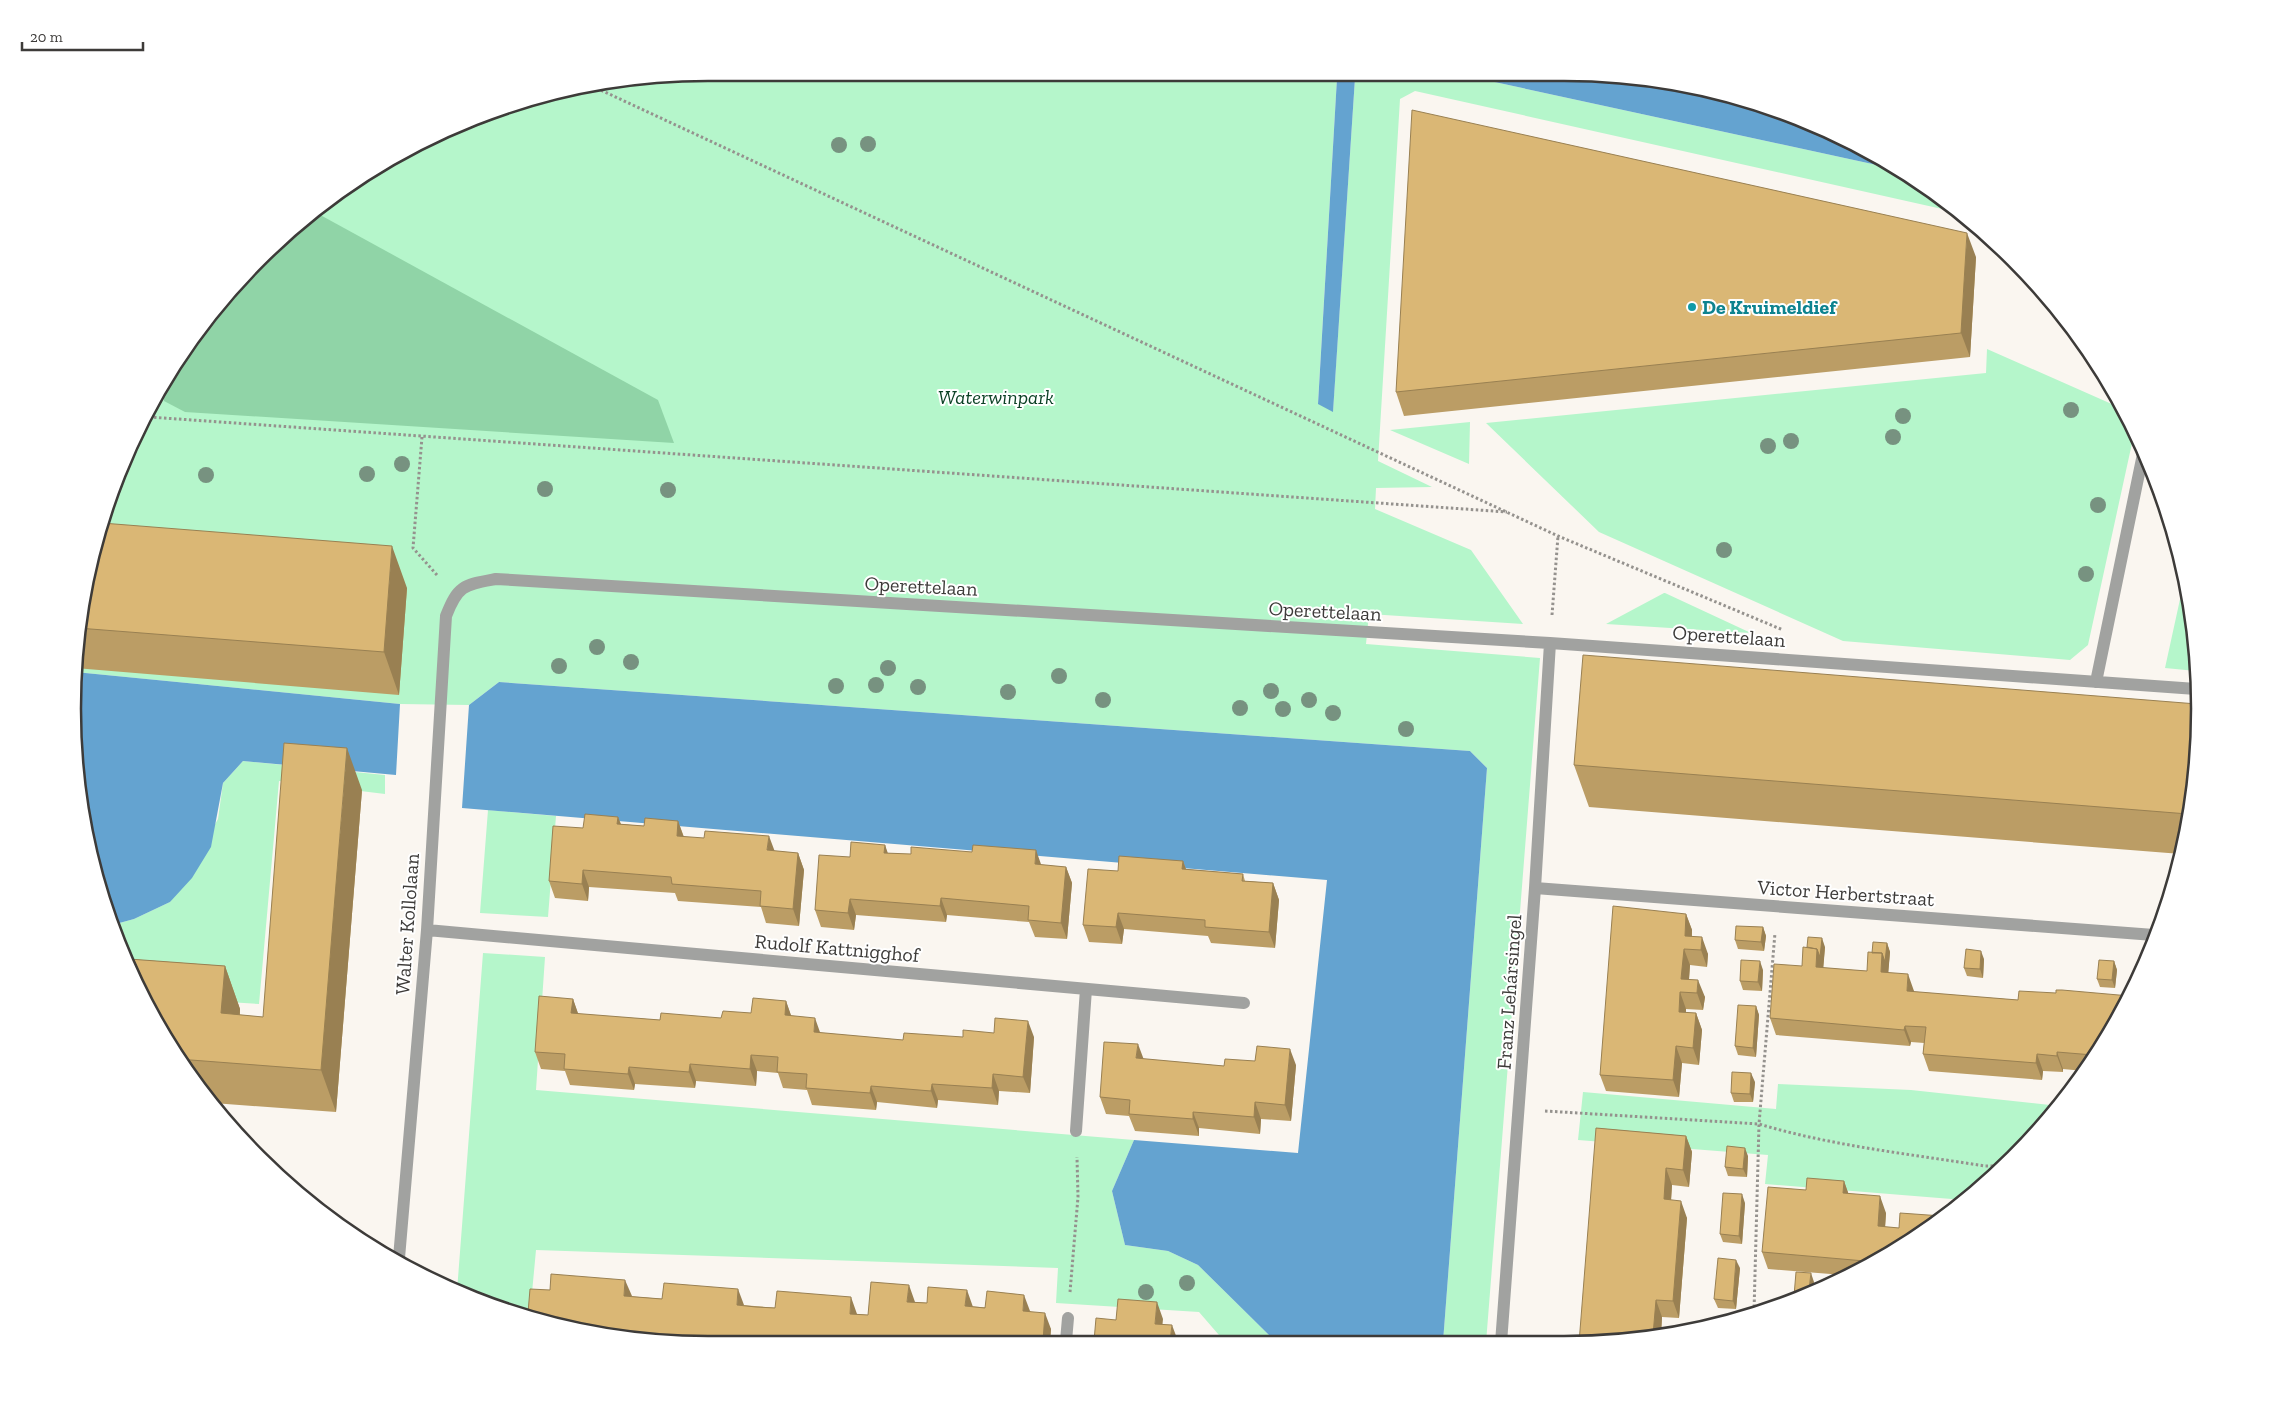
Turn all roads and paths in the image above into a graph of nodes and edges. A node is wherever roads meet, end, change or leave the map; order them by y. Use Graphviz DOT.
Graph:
graph roads {
  1 [pos="602,91"];
  2 [pos="153,418"];
  3 [pos="422,437"];
  4 [pos="2141,464"];
  5 [pos="1510,512"];
  6 [pos="1558,536"];
  7 [pos="454,594"];
  8 [pos="1785,631"];
  9 [pos="1550,643"];
  10 [pos="2096,682"];
  11 [pos="2190,689"];
  12 [pos="1535,888"];
  13 [pos="1777,906"];
  14 [pos="427,930"];
  15 [pos="2148,935"];
  16 [pos="1086,989"];
  17 [pos="1244,1003"];
  18 [pos="1519,1110"];
  19 [pos="1759,1124"];
  20 [pos="1076,1131"];
  21 [pos="1992,1166"];
  22 [pos="399,1254"];
  23 [pos="1754,1305"];
  24 [pos="1068,1318"];
  25 [pos="1066,1336"];
  26 [pos="1502,1336"];
  1 -- 5 [label="path"];
  2 -- 3 [label="path"];
  3 -- 5 [label="path"];
  3 -- 7 [label="path"];
  4 -- 10 [label="street"];
  5 -- 6 [label="path"];
  6 -- 8 [label="path"];
  6 -- 9 [label="path"];
  7 -- 9 [label="street, Operettelaan"];
  7 -- 14 [label="street, Walter Kollolaan"];
  9 -- 10 [label="street, Operettelaan"];
  9 -- 12 [label="street, Franz Lehársingel"];
  10 -- 11 [label="street, Operettelaan"];
  12 -- 13 [label="street, Victor Herbertstraat"];
  12 -- 18 [label="street, Franz Lehársingel"];
  13 -- 15 [label="street, Victor Herbertstraat"];
  13 -- 19 [label="path"];
  14 -- 16 [label="street, Rudolf Kattnigghof"];
  14 -- 22 [label="street, Walter Kollolaan"];
  16 -- 17 [label="street, Rudolf Kattnigghof"];
  16 -- 20 [label="street"];
  18 -- 19 [label="path"];
  18 -- 26 [label="street, Franz Lehársingel"];
  19 -- 21 [label="path"];
  19 -- 23 [label="path"];
  20 -- 24 [label="path"];
  24 -- 25 [label="street"];
}
